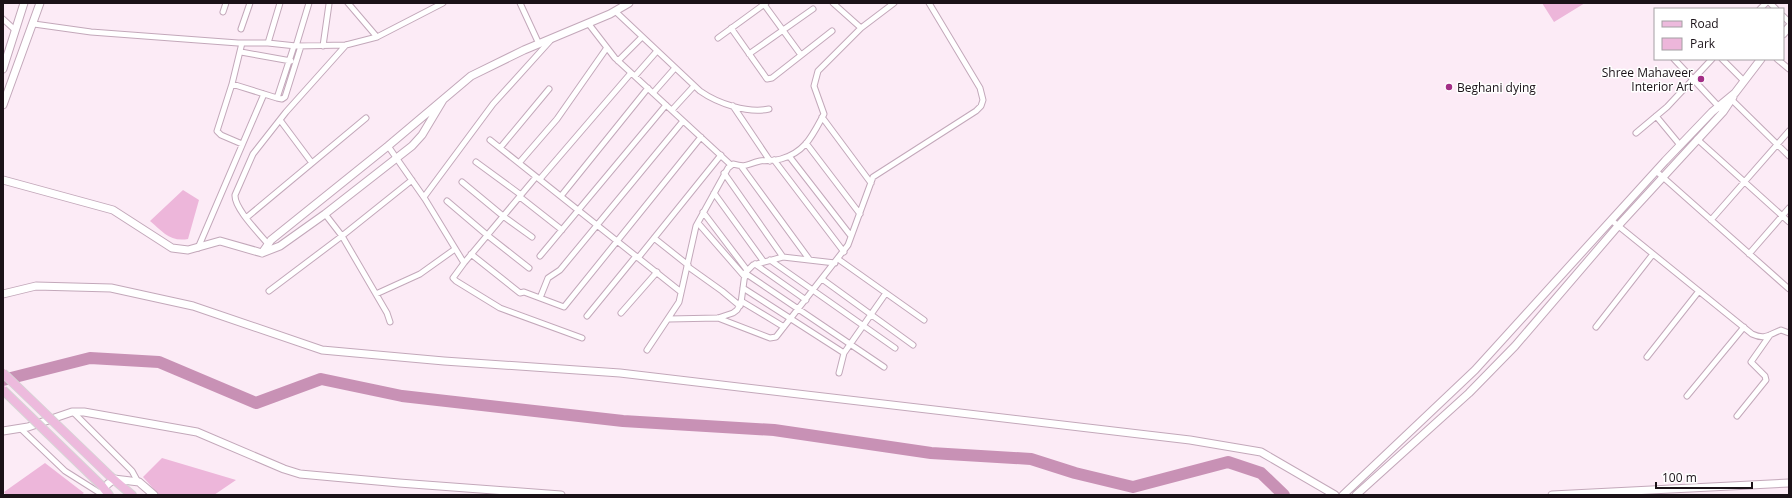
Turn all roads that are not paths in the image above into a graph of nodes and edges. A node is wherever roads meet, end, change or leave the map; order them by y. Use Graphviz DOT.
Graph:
graph roads {
  1 [pos="24,3"];
  2 [pos="40,3"];
  3 [pos="226,3"];
  4 [pos="250,3"];
  5 [pos="280,3"];
  6 [pos="309,3"];
  7 [pos="348,3"];
  8 [pos="443,3"];
  9 [pos="520,3"];
  10 [pos="629,3"];
  11 [pos="765,3"];
  12 [pos="833,3"];
  13 [pos="929,3"];
  14 [pos="329,4"];
  15 [pos="891,4"];
  16 [pos="813,8"];
  17 [pos="614,11"];
  18 [pos="223,12"];
  19 [pos="3,18"];
  20 [pos="588,23"];
  21 [pos="34,24"];
  22 [pos="731,28"];
  23 [pos="861,28"];
  24 [pos="241,29"];
  25 [pos="15,30"];
  26 [pos="783,30"];
  27 [pos="832,30"];
  28 [pos="377,37"];
  29 [pos="642,37"];
  30 [pos="552,38"];
  31 [pos="718,38"];
  32 [pos="242,43"];
  33 [pos="268,43"];
  34 [pos="539,44"];
  35 [pos="346,45"];
  36 [pos="297,46"];
  37 [pos="323,46"];
  38 [pos="606,49"];
  39 [pos="657,51"];
  40 [pos="241,52"];
  41 [pos="749,54"];
  42 [pos="801,55"];
  43 [pos="1675,60"];
  44 [pos="1711,60"];
  45 [pos="1723,60"];
  46 [pos="1760,60"];
  47 [pos="1778,60"];
  48 [pos="289,61"];
  49 [pos="618,61"];
  50 [pos="296,62"];
  51 [pos="675,68"];
  52 [pos="3,69"];
  53 [pos="1789,69"];
  54 [pos="633,75"];
  55 [pos="1693,79"];
  56 [pos="1744,81"];
  57 [pos="232,84"];
  58 [pos="694,86"];
  59 [pos="648,88"];
  60 [pos="549,89"];
  61 [pos="653,93"];
  62 [pos="264,94"];
  63 [pos="1734,96"];
  64 [pos="277,98"];
  65 [pos="443,100"];
  66 [pos="3,105"];
  67 [pos="666,105"];
  68 [pos="733,106"];
  69 [pos="769,109"];
  70 [pos="1721,109"];
  71 [pos="672,110"];
  72 [pos="1656,116"];
  73 [pos="822,117"];
  74 [pos="366,118"];
  75 [pos="280,120"];
  76 [pos="683,120"];
  77 [pos="1789,131"];
  78 [pos="1636,133"];
  79 [pos="701,137"];
  80 [pos="490,140"];
  81 [pos="1697,140"];
  82 [pos="806,143"];
  83 [pos="242,144"];
  84 [pos="1776,144"];
  85 [pos="1680,145"];
  86 [pos="388,146"];
  87 [pos="500,148"];
  88 [pos="720,155"];
  89 [pos="789,156"];
  90 [pos="1789,156"];
  91 [pos="396,158"];
  92 [pos="772,160"];
  93 [pos="476,162"];
  94 [pos="312,163"];
  95 [pos="519,163"];
  96 [pos="730,165"];
  97 [pos="741,166"];
  98 [pos="1656,171"];
  99 [pos="724,173"];
  100 [pos="1662,177"];
  101 [pos="538,178"];
  102 [pos="3,180"];
  103 [pos="412,180"];
  104 [pos="1744,181"];
  105 [pos="462,182"];
  106 [pos="870,183"];
  107 [pos="714,193"];
  108 [pos="520,196"];
  109 [pos="561,196"];
  110 [pos="424,197"];
  111 [pos="447,201"];
  112 [pos="1789,208"];
  113 [pos="579,210"];
  114 [pos="703,212"];
  115 [pos="325,214"];
  116 [pos="860,214"];
  117 [pos="503,216"];
  118 [pos="1782,216"];
  119 [pos="246,218"];
  120 [pos="1611,220"];
  121 [pos="1711,220"];
  122 [pos="1789,222"];
  123 [pos="698,223"];
  124 [pos="598,225"];
  125 [pos="1618,226"];
  126 [pos="562,230"];
  127 [pos="487,235"];
  128 [pos="342,236"];
  129 [pos="851,236"];
  130 [pos="532,237"];
  131 [pos="654,238"];
  132 [pos="618,241"];
  133 [pos="268,244"];
  134 [pos="198,248"];
  135 [pos="455,249"];
  136 [pos="844,252"];
  137 [pos="262,253"];
  138 [pos="471,254"];
  139 [pos="1653,254"];
  140 [pos="1749,254"];
  141 [pos="540,256"];
  142 [pos="637,257"];
  143 [pos="783,257"];
  144 [pos="809,259"];
  145 [pos="770,260"];
  146 [pos="837,261"];
  147 [pos="764,262"];
  148 [pos="464,263"];
  149 [pos="755,264"];
  150 [pos="687,266"];
  151 [pos="530,268"];
  152 [pos="657,272"];
  153 [pos="745,273"];
  154 [pos="822,279"];
  155 [pos="743,288"];
  156 [pos="1789,289"];
  157 [pos="813,290"];
  158 [pos="269,291"];
  159 [pos="1699,291"];
  160 [pos="681,292"];
  161 [pos="3,294"];
  162 [pos="376,294"];
  163 [pos="886,294"];
  164 [pos="540,298"];
  165 [pos="806,300"];
  166 [pos="740,304"];
  167 [pos="798,309"];
  168 [pos="622,313"];
  169 [pos="872,314"];
  170 [pos="588,316"];
  171 [pos="718,318"];
  172 [pos="790,318"];
  173 [pos="668,319"];
  174 [pos="924,320"];
  175 [pos="390,322"];
  176 [pos="864,326"];
  177 [pos="784,327"];
  178 [pos="1596,327"];
  179 [pos="1744,328"];
  180 [pos="1789,332"];
  181 [pos="1771,335"];
  182 [pos="582,338"];
  183 [pos="851,344"];
  184 [pos="913,345"];
  185 [pos="895,348"];
  186 [pos="647,350"];
  187 [pos="844,353"];
  188 [pos="1647,357"];
  189 [pos="884,367"];
  190 [pos="3,373"];
  191 [pos="839,373"];
  192 [pos="3,390"];
  193 [pos="1686,396"];
  194 [pos="73,412"];
  195 [pos="1737,416"];
  196 [pos="20,428"];
  197 [pos="3,431"];
  198 [pos="112,478"];
  199 [pos="138,482"];
  200 [pos="1789,483"];
  201 [pos="101,492"];
  202 [pos="110,495"];
  203 [pos="128,495"];
  204 [pos="132,495"];
  205 [pos="154,495"];
  206 [pos="561,495"];
  207 [pos="1335,495"];
  208 [pos="1343,495"];
  209 [pos="1356,495"];
  210 [pos="1552,495"];
  1 -- 25 [label="street"];
  2 -- 21 [label="street"];
  3 -- 18 [label="street"];
  4 -- 24 [label="street"];
  5 -- 33 [label="street"];
  6 -- 36 [label="street"];
  7 -- 28 [label="street"];
  8 -- 28 [label="street"];
  9 -- 34 [label="street"];
  10 -- 17 [label="street"];
  11 -- 22 [label="street"];
  11 -- 26 [label="street"];
  12 -- 23 [label="street"];
  13 -- 106 [label="street"];
  14 -- 37 [label="street"];
  15 -- 23 [label="street"];
  16 -- 26 [label="street"];
  17 -- 20 [label="street"];
  17 -- 29 [label="street"];
  19 -- 25 [label="street"];
  20 -- 30 [label="street"];
  20 -- 38 [label="street"];
  21 -- 32 [label="street"];
  21 -- 66 [label="street"];
  22 -- 31 [label="street"];
  22 -- 41 [label="street"];
  23 -- 73 [label="street"];
  25 -- 52 [label="street"];
  26 -- 41 [label="street"];
  26 -- 42 [label="street"];
  27 -- 42 [label="street"];
  28 -- 35 [label="street"];
  29 -- 39 [label="street"];
  29 -- 49 [label="street"];
  30 -- 34 [label="street"];
  30 -- 110 [label="street"];
  32 -- 33 [label="street"];
  32 -- 40 [label="street"];
  33 -- 36 [label="street"];
  34 -- 65 [label="street"];
  35 -- 37 [label="street"];
  35 -- 75 [label="street"];
  36 -- 37 [label="street"];
  36 -- 48 [label="street"];
  36 -- 50 [label="street"];
  38 -- 49 [label="street"];
  38 -- 95 [label="street"];
  39 -- 51 [label="street"];
  39 -- 54 [label="street"];
  40 -- 48 [label="street"];
  40 -- 57 [label="street"];
  41 -- 42 [label="street"];
  43 -- 55 [label="street"];
  44 -- 55 [label="street"];
  45 -- 56 [label="street"];
  46 -- 56 [label="street"];
  47 -- 53 [label="street"];
  48 -- 50 [label="street"];
  48 -- 64 [label="street"];
  49 -- 54 [label="street"];
  50 -- 64 [label="street"];
  51 -- 58 [label="street"];
  51 -- 61 [label="street"];
  54 -- 59 [label="street"];
  54 -- 101 [label="street"];
  55 -- 70 [label="street"];
  55 -- 72 [label="street"];
  56 -- 63 [label="street"];
  57 -- 62 [label="street"];
  57 -- 83 [label="street"];
  58 -- 68 [label="street"];
  58 -- 71 [label="street"];
  59 -- 61 [label="street"];
  59 -- 109 [label="street"];
  60 -- 87 [label="street"];
  61 -- 67 [label="street"];
  62 -- 64 [label="street"];
  62 -- 83 [label="street"];
  63 -- 70 [label="street"];
  63 -- 84 [label="street"];
  65 -- 86 [label="street"];
  65 -- 91 [label="street"];
  67 -- 71 [label="street"];
  67 -- 113 [label="street"];
  68 -- 69 [label="street"];
  68 -- 92 [label="street"];
  70 -- 81 [label="street"];
  70 -- 85 [label="street"];
  71 -- 76 [label="street"];
  72 -- 78 [label="street"];
  72 -- 85 [label="street"];
  73 -- 82 [label="street"];
  73 -- 106 [label="street"];
  74 -- 94 [label="street"];
  75 -- 94 [label="street"];
  75 -- 119 [label="street"];
  76 -- 79 [label="street"];
  76 -- 124 [label="street"];
  77 -- 84 [label="street"];
  79 -- 88 [label="street"];
  79 -- 132 [label="street"];
  80 -- 87 [label="street"];
  81 -- 100 [label="street"];
  81 -- 104 [label="street"];
  82 -- 89 [label="street"];
  82 -- 116 [label="street"];
  83 -- 134 [label="street"];
  84 -- 90 [label="street"];
  84 -- 104 [label="street"];
  85 -- 98 [label="street"];
  86 -- 91 [label="street"];
  86 -- 133 [label="street"];
  87 -- 95 [label="street"];
  88 -- 96 [label="street"];
  88 -- 131 [label="street"];
  89 -- 92 [label="street"];
  89 -- 129 [label="street"];
  91 -- 103 [label="street"];
  91 -- 115 [label="street"];
  92 -- 97 [label="street"];
  92 -- 136 [label="street"];
  93 -- 108 [label="street"];
  94 -- 119 [label="street"];
  95 -- 101 [label="street"];
  96 -- 97 [label="street"];
  96 -- 99 [label="street"];
  97 -- 144 [label="street"];
  98 -- 100 [label="street"];
  98 -- 120 [label="street"];
  99 -- 107 [label="street"];
  99 -- 143 [label="street"];
  100 -- 121 [label="street"];
  100 -- 125 [label="street"];
  101 -- 108 [label="street"];
  101 -- 109 [label="street"];
  102 -- 134 [label="street"];
  103 -- 110 [label="street"];
  103 -- 128 [label="street"];
  104 -- 118 [label="street"];
  104 -- 121 [label="street"];
  105 -- 117 [label="street"];
  106 -- 116 [label="street"];
  107 -- 114 [label="street"];
  107 -- 147 [label="street"];
  108 -- 117 [label="street"];
  108 -- 126 [label="street"];
  109 -- 113 [label="street"];
  110 -- 135 [label="street"];
  111 -- 127 [label="street"];
  112 -- 118 [label="street"];
  113 -- 124 [label="street"];
  113 -- 126 [label="street"];
  114 -- 123 [label="street"];
  114 -- 153 [label="street"];
  115 -- 128 [label="street"];
  115 -- 137 [label="street"];
  116 -- 129 [label="street"];
  117 -- 127 [label="street"];
  117 -- 130 [label="street"];
  118 -- 122 [label="street"];
  118 -- 140 [label="street"];
  119 -- 133 [label="street"];
  120 -- 125 [label="street"];
  120 -- 208 [label="street"];
  121 -- 140 [label="street"];
  123 -- 150 [label="street"];
  123 -- 153 [label="street"];
  124 -- 132 [label="street"];
  124 -- 164 [label="street"];
  125 -- 139 [label="street"];
  125 -- 209 [label="street"];
  126 -- 141 [label="street"];
  127 -- 138 [label="street"];
  127 -- 151 [label="street"];
  128 -- 158 [label="street"];
  128 -- 162 [label="street"];
  129 -- 136 [label="street"];
  131 -- 142 [label="street"];
  131 -- 150 [label="street"];
  132 -- 142 [label="street"];
  132 -- 164 [label="street"];
  133 -- 137 [label="street"];
  134 -- 137 [label="street"];
  135 -- 148 [label="street"];
  135 -- 162 [label="street"];
  136 -- 146 [label="street"];
  138 -- 148 [label="street"];
  138 -- 164 [label="street"];
  139 -- 159 [label="street"];
  139 -- 178 [label="street"];
  140 -- 156 [label="street"];
  142 -- 152 [label="street"];
  142 -- 170 [label="street"];
  143 -- 144 [label="street"];
  143 -- 145 [label="street"];
  144 -- 146 [label="street"];
  145 -- 147 [label="street"];
  145 -- 157 [label="street"];
  146 -- 154 [label="street"];
  146 -- 163 [label="street"];
  147 -- 149 [label="street"];
  148 -- 182 [label="street"];
  149 -- 153 [label="street"];
  149 -- 165 [label="street"];
  150 -- 160 [label="street"];
  150 -- 166 [label="street"];
  152 -- 160 [label="street"];
  152 -- 168 [label="street"];
  153 -- 155 [label="street"];
  153 -- 167 [label="street"];
  154 -- 157 [label="street"];
  154 -- 169 [label="street"];
  155 -- 166 [label="street"];
  155 -- 172 [label="street"];
  157 -- 165 [label="street"];
  157 -- 176 [label="street"];
  159 -- 179 [label="street"];
  159 -- 188 [label="street"];
  160 -- 173 [label="street"];
  161 -- 207 [label="street"];
  162 -- 175 [label="street"];
  163 -- 169 [label="street"];
  163 -- 174 [label="street"];
  165 -- 167 [label="street"];
  166 -- 171 [label="street"];
  166 -- 177 [label="street"];
  167 -- 172 [label="street"];
  167 -- 183 [label="street"];
  169 -- 176 [label="street"];
  169 -- 184 [label="street"];
  171 -- 173 [label="street"];
  171 -- 177 [label="street"];
  172 -- 177 [label="street"];
  172 -- 187 [label="street"];
  173 -- 186 [label="street"];
  176 -- 183 [label="street"];
  176 -- 185 [label="street"];
  179 -- 181 [label="street"];
  179 -- 193 [label="street"];
  180 -- 181 [label="street"];
  181 -- 195 [label="street"];
  183 -- 187 [label="street"];
  183 -- 189 [label="street"];
  187 -- 191 [label="street"];
  190 -- 198 [label="main road, bridge"];
  192 -- 201 [label="main road, bridge"];
  194 -- 196 [label="street"];
  194 -- 199 [label="street"];
  194 -- 206 [label="street"];
  196 -- 197 [label="street"];
  196 -- 201 [label="street"];
  198 -- 199 [label="street"];
  198 -- 201 [label="street"];
  198 -- 203 [label="street"];
  198 -- 204 [label="main road"];
  199 -- 205 [label="street"];
  200 -- 210 [label="street"];
  201 -- 202 [label="main road"];
}
